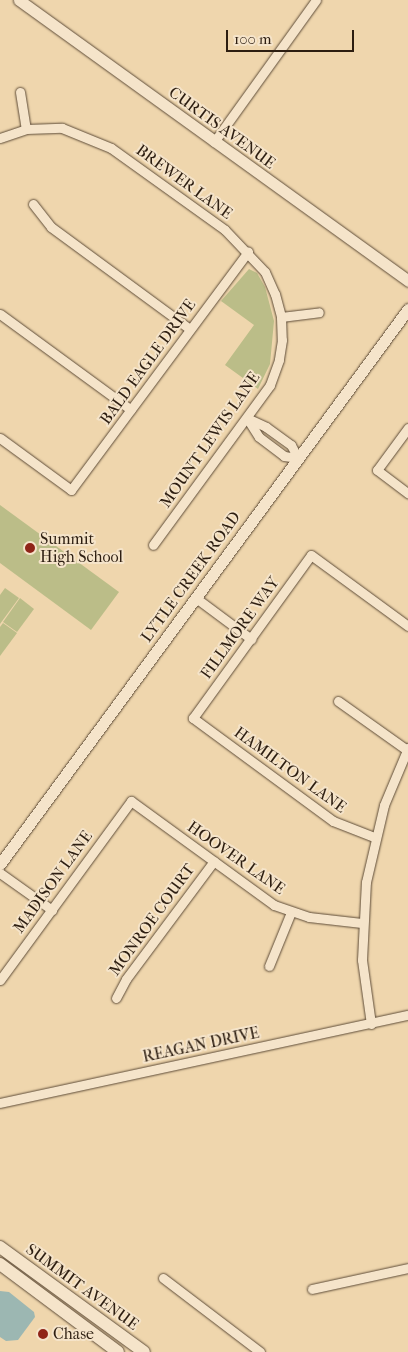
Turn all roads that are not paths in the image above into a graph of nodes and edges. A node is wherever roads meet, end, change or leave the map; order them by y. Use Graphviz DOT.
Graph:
graph roads {
  1 [pos="19,0"];
  2 [pos="316,0"];
  3 [pos="20,92"];
  4 [pos="26,129"];
  5 [pos="0,138"];
  6 [pos="214,142"];
  7 [pos="33,204"];
  8 [pos="248,252"];
  9 [pos="408,281"];
  10 [pos="408,309"];
  11 [pos="319,312"];
  12 [pos="0,314"];
  13 [pos="281,317"];
  14 [pos="190,329"];
  15 [pos="131,410"];
  16 [pos="247,418"];
  17 [pos="408,428"];
  18 [pos="0,438"];
  19 [pos="298,458"];
  20 [pos="408,493"];
  21 [pos="153,545"];
  22 [pos="196,598"];
  23 [pos="408,626"];
  24 [pos="251,639"];
  25 [pos="338,701"];
  26 [pos="193,718"];
  27 [pos="407,749"];
  28 [pos="131,801"];
  29 [pos="374,837"];
  30 [pos="214,861"];
  31 [pos="0,864"];
  32 [pos="0,873"];
  33 [pos="52,910"];
  34 [pos="291,912"];
  35 [pos="362,922"];
  36 [pos="269,966"];
  37 [pos="0,980"];
  38 [pos="116,998"];
  39 [pos="408,1015"];
  40 [pos="370,1024"];
  41 [pos="0,1103"];
  42 [pos="0,1248"];
  43 [pos="0,1264"];
  44 [pos="408,1268"];
  45 [pos="163,1278"];
  46 [pos="312,1289"];
  47 [pos="118,1352"];
  48 [pos="144,1352"];
  49 [pos="260,1352"];
  1 -- 6 [label="street, CURTIS AVENUE"];
  2 -- 6 [label="street"];
  3 -- 4 [label="street"];
  4 -- 5 [label="street, BREWER LANE"];
  4 -- 8 [label="street, BREWER LANE"];
  6 -- 9 [label="street, CURTIS AVENUE"];
  7 -- 14 [label="street"];
  8 -- 13 [label="street, BREWER LANE"];
  8 -- 14 [label="street, BALD EAGLE DRIVE"];
  10 -- 19 [label="street, LYTLE CREEK ROAD"];
  11 -- 13 [label="street"];
  12 -- 15 [label="street"];
  13 -- 16 [label="street, MOUNT LEWIS LANE"];
  14 -- 15 [label="street, BALD EAGLE DRIVE"];
  15 -- 18 [label="street, BALD EAGLE DRIVE"];
  16 -- 19 [label="street"];
  16 -- 21 [label="street, MOUNT LEWIS LANE"];
  17 -- 20 [label="street"];
  19 -- 22 [label="street, LYTLE CREEK ROAD"];
  22 -- 24 [label="street"];
  22 -- 31 [label="street, LYTLE CREEK ROAD"];
  23 -- 24 [label="street, FILLMORE WAY"];
  24 -- 26 [label="street, FILLMORE WAY"];
  25 -- 27 [label="street"];
  26 -- 29 [label="street, HAMILTON LANE"];
  27 -- 29 [label="street"];
  28 -- 30 [label="street, HOOVER LANE"];
  28 -- 33 [label="street, MADISON LANE"];
  29 -- 35 [label="street"];
  30 -- 34 [label="street, HOOVER LANE"];
  30 -- 38 [label="street, MONROE COURT"];
  32 -- 33 [label="street"];
  33 -- 37 [label="street, MADISON LANE"];
  34 -- 35 [label="street, HOOVER LANE"];
  34 -- 36 [label="street"];
  35 -- 40 [label="street"];
  39 -- 40 [label="street, REAGAN DRIVE"];
  40 -- 41 [label="street, REAGAN DRIVE"];
  42 -- 48 [label="main road, SUMMIT AVENUE"];
  43 -- 47 [label="main road, SUMMIT AVENUE"];
  44 -- 46 [label="street"];
  45 -- 49 [label="street"];
}
